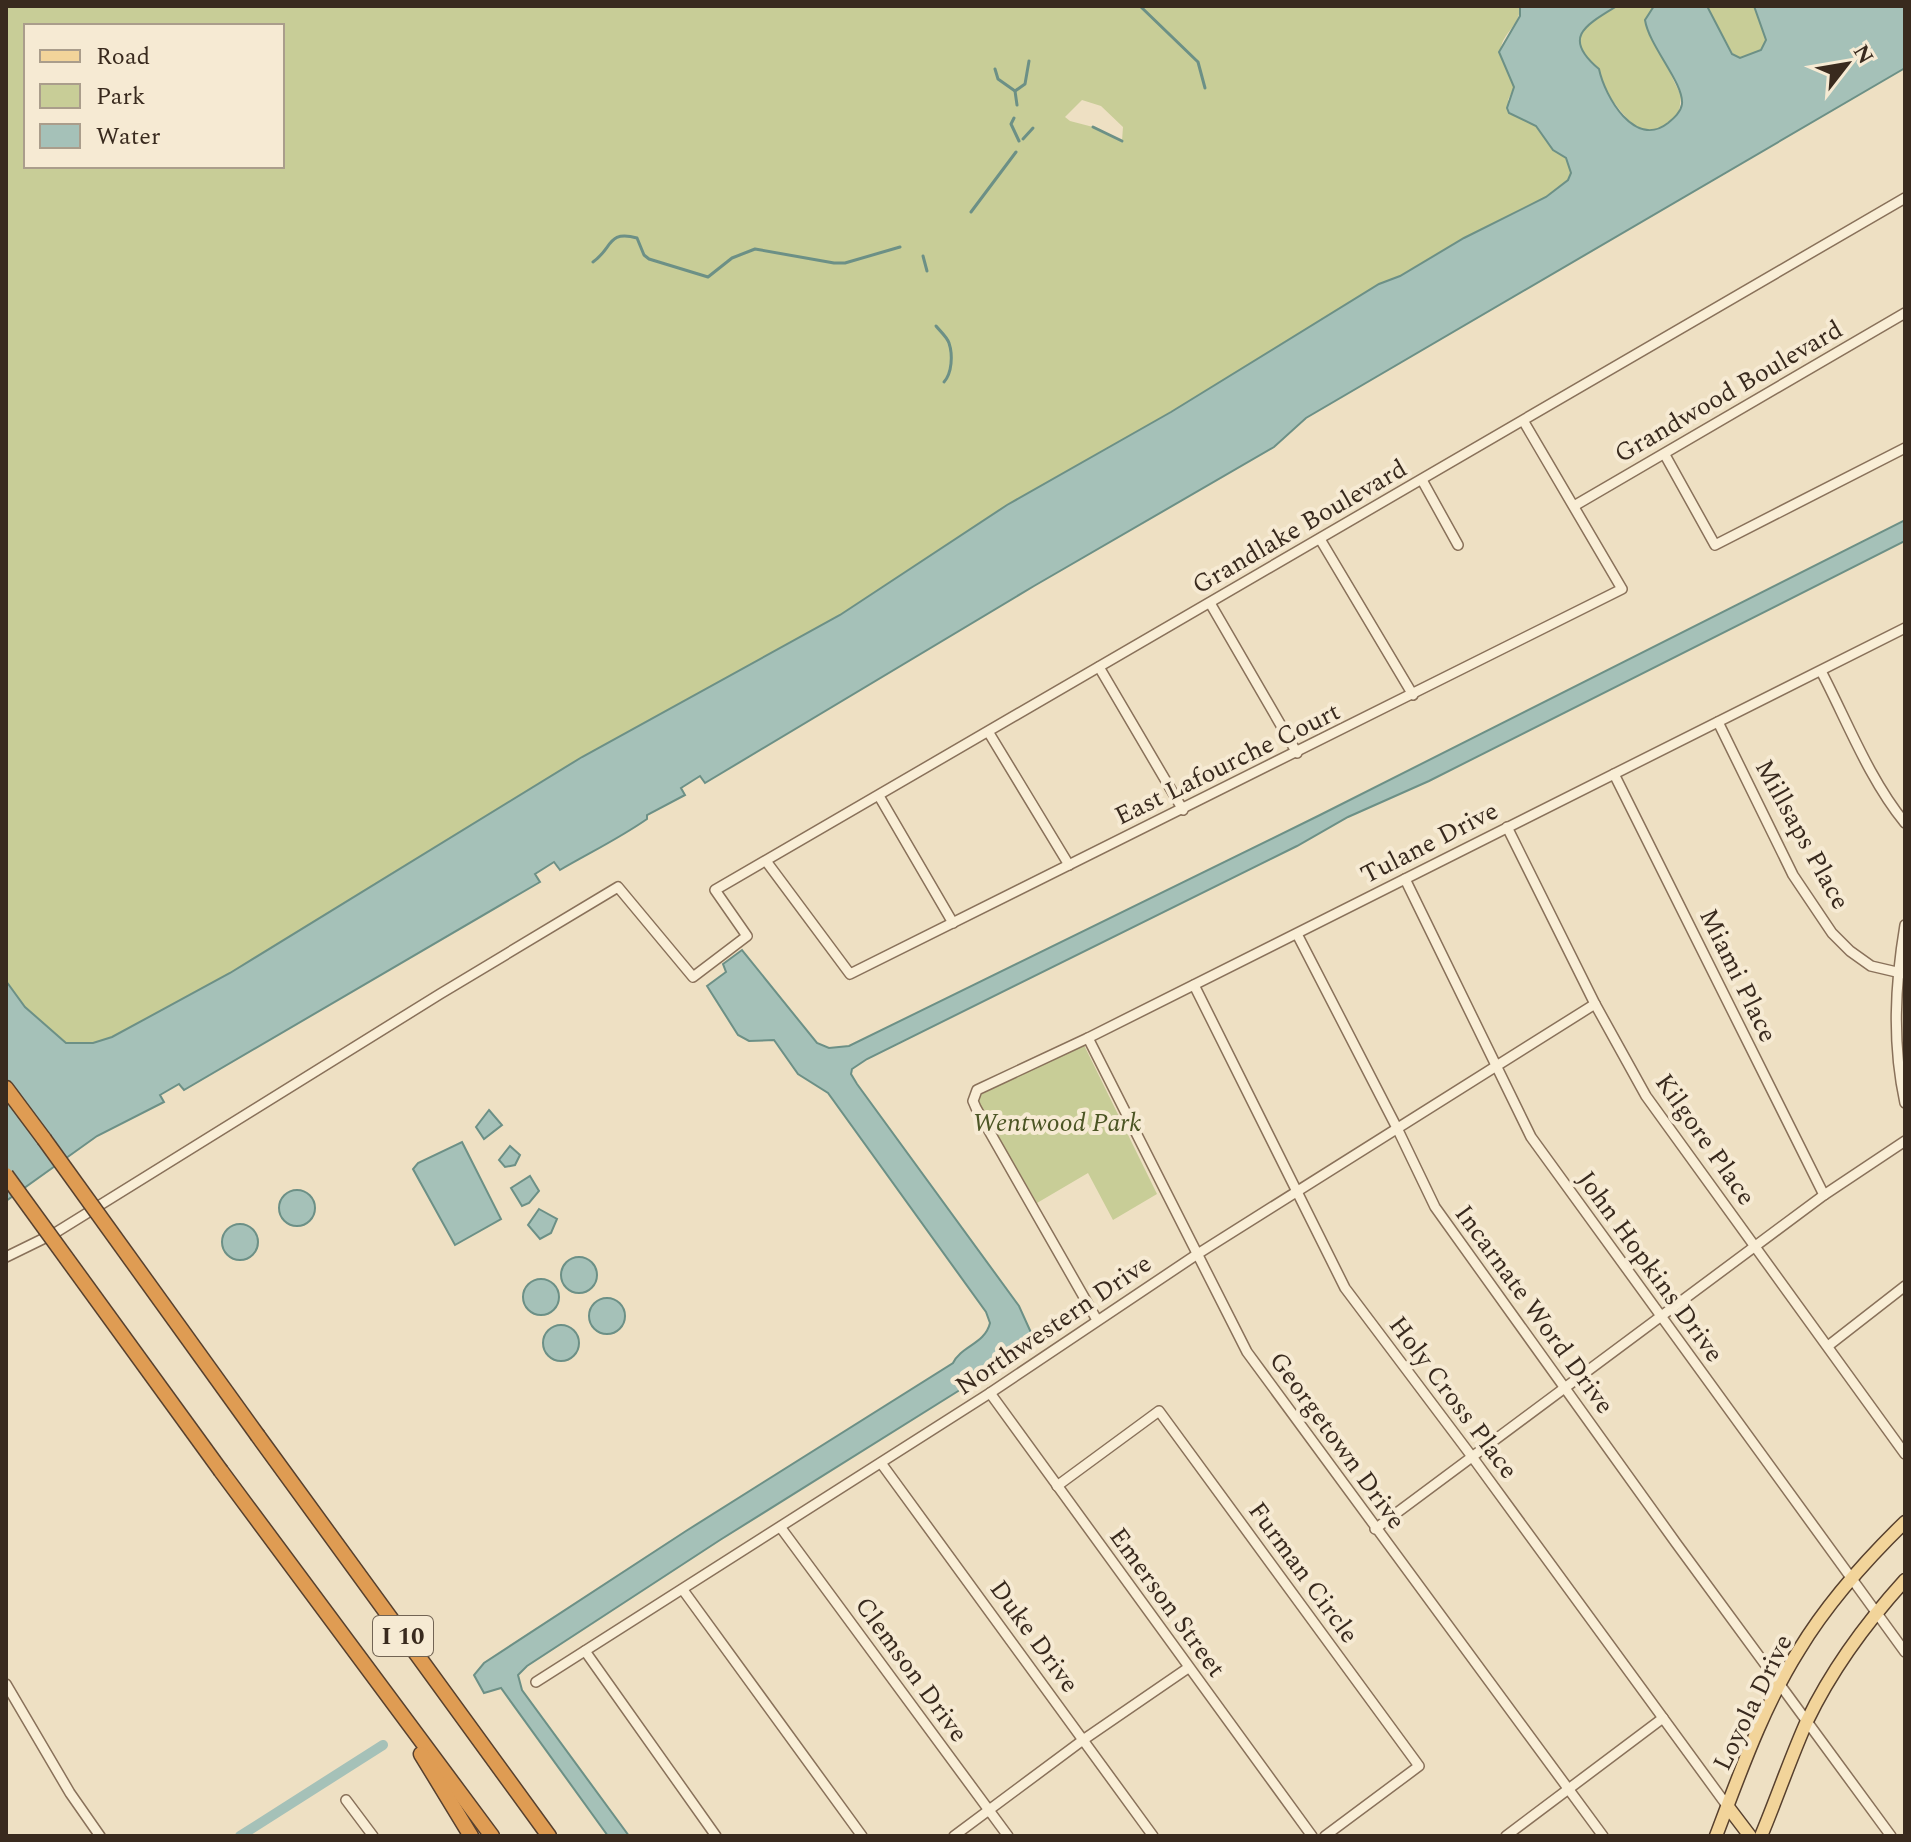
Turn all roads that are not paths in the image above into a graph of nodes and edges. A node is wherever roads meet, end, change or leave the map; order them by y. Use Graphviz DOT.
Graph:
graph roads {
  1 [pos="1905,198"];
  2 [pos="1905,313"];
  3 [pos="1524,422"];
  4 [pos="1905,448"];
  5 [pos="1665,455"];
  6 [pos="1422,480"];
  7 [pos="1574,506"];
  8 [pos="1320,539"];
  9 [pos="1458,545"];
  10 [pos="1210,603"];
  11 [pos="1905,628"];
  12 [pos="1099,667"];
  13 [pos="1821,671"];
  14 [pos="1413,695"];
  15 [pos="1718,722"];
  16 [pos="989,733"];
  17 [pos="1297,753"];
  18 [pos="1614,774"];
  19 [pos="879,796"];
  20 [pos="1183,810"];
  21 [pos="1905,823"];
  22 [pos="1507,827"];
  23 [pos="766,861"];
  24 [pos="1069,865"];
  25 [pos="1405,879"];
  26 [pos="953,923"];
  27 [pos="1905,925"];
  28 [pos="1297,934"];
  29 [pos="1901,973"];
  30 [pos="1194,985"];
  31 [pos="1595,1004"];
  32 [pos="1088,1038"];
  33 [pos="1497,1067"];
  34 [pos="6,1088"];
  35 [pos="1905,1103"];
  36 [pos="1397,1128"];
  37 [pos="1905,1141"];
  38 [pos="6,1175"];
  39 [pos="1296,1192"];
  40 [pos="1824,1195"];
  41 [pos="1756,1247"];
  42 [pos="1196,1255"];
  43 [pos="6,1257"];
  44 [pos="1905,1286"];
  45 [pos="1661,1318"];
  46 [pos="1097,1320"];
  47 [pos="1828,1346"];
  48 [pos="1565,1390"];
  49 [pos="990,1393"];
  50 [pos="1905,1454"];
  51 [pos="1473,1458"];
  52 [pos="881,1463"];
  53 [pos="1057,1486"];
  54 [pos="1905,1522"];
  55 [pos="781,1528"];
  56 [pos="1375,1529"];
  57 [pos="1850,1579"];
  58 [pos="1905,1580"];
  59 [pos="683,1590"];
  60 [pos="1876,1613"];
  61 [pos="585,1651"];
  62 [pos="1905,1652"];
  63 [pos="1188,1668"];
  64 [pos="374,1679"];
  65 [pos="536,1682"];
  66 [pos="1780,1683"];
  67 [pos="6,1684"];
  68 [pos="1663,1718"];
  69 [pos="1807,1721"];
  70 [pos="1083,1740"];
  71 [pos="1568,1788"];
  72 [pos="346,1800"];
  73 [pos="1728,1807"];
  74 [pos="989,1810"];
  75 [pos="100,1836"];
  76 [pos="373,1836"];
  77 [pos="471,1836"];
  78 [pos="492,1836"];
  79 [pos="549,1836"];
  80 [pos="716,1836"];
  81 [pos="862,1836"];
  82 [pos="954,1836"];
  83 [pos="1008,1836"];
  84 [pos="1153,1836"];
  85 [pos="1312,1836"];
  86 [pos="1325,1836"];
  87 [pos="1506,1836"];
  88 [pos="1603,1836"];
  89 [pos="1716,1836"];
  90 [pos="1750,1836"];
  91 [pos="1761,1836"];
  92 [pos="1891,1836"];
  1 -- 3 [label="street, Grandlake Boulevard"];
  2 -- 5 [label="street, Grandwood Boulevard"];
  3 -- 6 [label="street, Grandlake Boulevard"];
  3 -- 7 [label="street"];
  4 -- 5 [label="street"];
  5 -- 7 [label="street, Grandwood Boulevard"];
  6 -- 8 [label="street, Grandlake Boulevard"];
  6 -- 9 [label="street"];
  7 -- 14 [label="street, East Lafourche Court"];
  8 -- 10 [label="street, Grandlake Boulevard"];
  8 -- 14 [label="street"];
  10 -- 12 [label="street, Grandlake Boulevard"];
  10 -- 17 [label="street"];
  11 -- 13 [label="street, Tulane Drive"];
  12 -- 16 [label="street, Grandlake Boulevard"];
  12 -- 20 [label="street"];
  13 -- 15 [label="street, Tulane Drive"];
  13 -- 21 [label="street"];
  14 -- 17 [label="street, East Lafourche Court"];
  15 -- 18 [label="street, Tulane Drive"];
  15 -- 29 [label="street, Millsaps Place"];
  16 -- 19 [label="street, Grandlake Boulevard"];
  16 -- 24 [label="street"];
  17 -- 20 [label="street, East Lafourche Court"];
  18 -- 22 [label="street, Tulane Drive"];
  18 -- 40 [label="street, Miami Place"];
  19 -- 23 [label="street, Grandlake Boulevard"];
  19 -- 26 [label="street"];
  20 -- 24 [label="street, East Lafourche Court"];
  22 -- 25 [label="street, Tulane Drive"];
  22 -- 31 [label="street, Kilgore Place"];
  23 -- 26 [label="street, East Lafourche Court"];
  23 -- 43 [label="street, Grandlake Boulevard"];
  24 -- 26 [label="street, East Lafourche Court"];
  25 -- 28 [label="street, Tulane Drive"];
  25 -- 33 [label="street, John Hopkins Drive"];
  27 -- 29 [label="street"];
  28 -- 30 [label="street, Tulane Drive"];
  28 -- 36 [label="street, Incarnate Word Drive"];
  29 -- 35 [label="street"];
  30 -- 32 [label="street, Tulane Drive"];
  30 -- 39 [label="street, Holy Cross Place"];
  31 -- 33 [label="street, Northwestern Drive"];
  31 -- 41 [label="street, Kilgore Place"];
  32 -- 42 [label="street, Georgetown Drive"];
  32 -- 46 [label="street, Tulane Drive"];
  33 -- 36 [label="street, Northwestern Drive"];
  33 -- 45 [label="street, John Hopkins Drive"];
  34 -- 79 [label="highway, I 10, bridge"];
  36 -- 39 [label="street, Northwestern Drive"];
  36 -- 48 [label="street, Incarnate Word Drive"];
  37 -- 40 [label="street"];
  38 -- 64 [label="highway, I 10, bridge"];
  39 -- 42 [label="street, Northwestern Drive"];
  39 -- 51 [label="street, Holy Cross Place"];
  40 -- 41 [label="street"];
  41 -- 45 [label="street"];
  41 -- 47 [label="street, Kilgore Place"];
  42 -- 46 [label="street, Northwestern Drive"];
  42 -- 56 [label="street, Georgetown Drive"];
  44 -- 47 [label="street"];
  45 -- 48 [label="street"];
  45 -- 57 [label="street, John Hopkins Drive"];
  46 -- 49 [label="street, Northwestern Drive"];
  47 -- 50 [label="street, Kilgore Place"];
  48 -- 51 [label="street"];
  48 -- 66 [label="street, Incarnate Word Drive"];
  49 -- 52 [label="street, Northwestern Drive"];
  49 -- 53 [label="street, Emerson Street"];
  51 -- 56 [label="street"];
  51 -- 68 [label="street, Holy Cross Place"];
  52 -- 55 [label="street, Northwestern Drive"];
  52 -- 70 [label="street, Duke Drive"];
  53 -- 63 [label="street, Emerson Street"];
  53 -- 86 [label="street, Furman Circle"];
  54 -- 57 [label="main road, Loyola Drive"];
  55 -- 59 [label="street, Northwestern Drive"];
  55 -- 74 [label="street, Clemson Drive"];
  56 -- 71 [label="street, Georgetown Drive"];
  57 -- 60 [label="street, John Hopkins Drive"];
  57 -- 66 [label="main road, Loyola Drive"];
  58 -- 60 [label="main road"];
  59 -- 61 [label="street, Northwestern Drive"];
  59 -- 81 [label="street"];
  60 -- 62 [label="street, John Hopkins Drive"];
  60 -- 69 [label="main road"];
  61 -- 65 [label="street, Northwestern Drive"];
  61 -- 80 [label="street"];
  63 -- 70 [label="street"];
  63 -- 85 [label="street, Emerson Street"];
  64 -- 77 [label="highway"];
  64 -- 78 [label="highway, I 10"];
  66 -- 69 [label="street, Incarnate Word Drive"];
  66 -- 73 [label="main road, Loyola Drive"];
  67 -- 75 [label="street"];
  68 -- 71 [label="street"];
  68 -- 73 [label="street, Holy Cross Place"];
  69 -- 91 [label="main road"];
  69 -- 92 [label="street"];
  70 -- 74 [label="street"];
  70 -- 84 [label="street, Duke Drive"];
  71 -- 87 [label="street"];
  71 -- 88 [label="street, Georgetown Drive"];
  72 -- 76 [label="street"];
  73 -- 89 [label="main road, Loyola Drive"];
  73 -- 90 [label="main road"];
  74 -- 82 [label="street"];
  74 -- 83 [label="street, Clemson Drive"];
}
